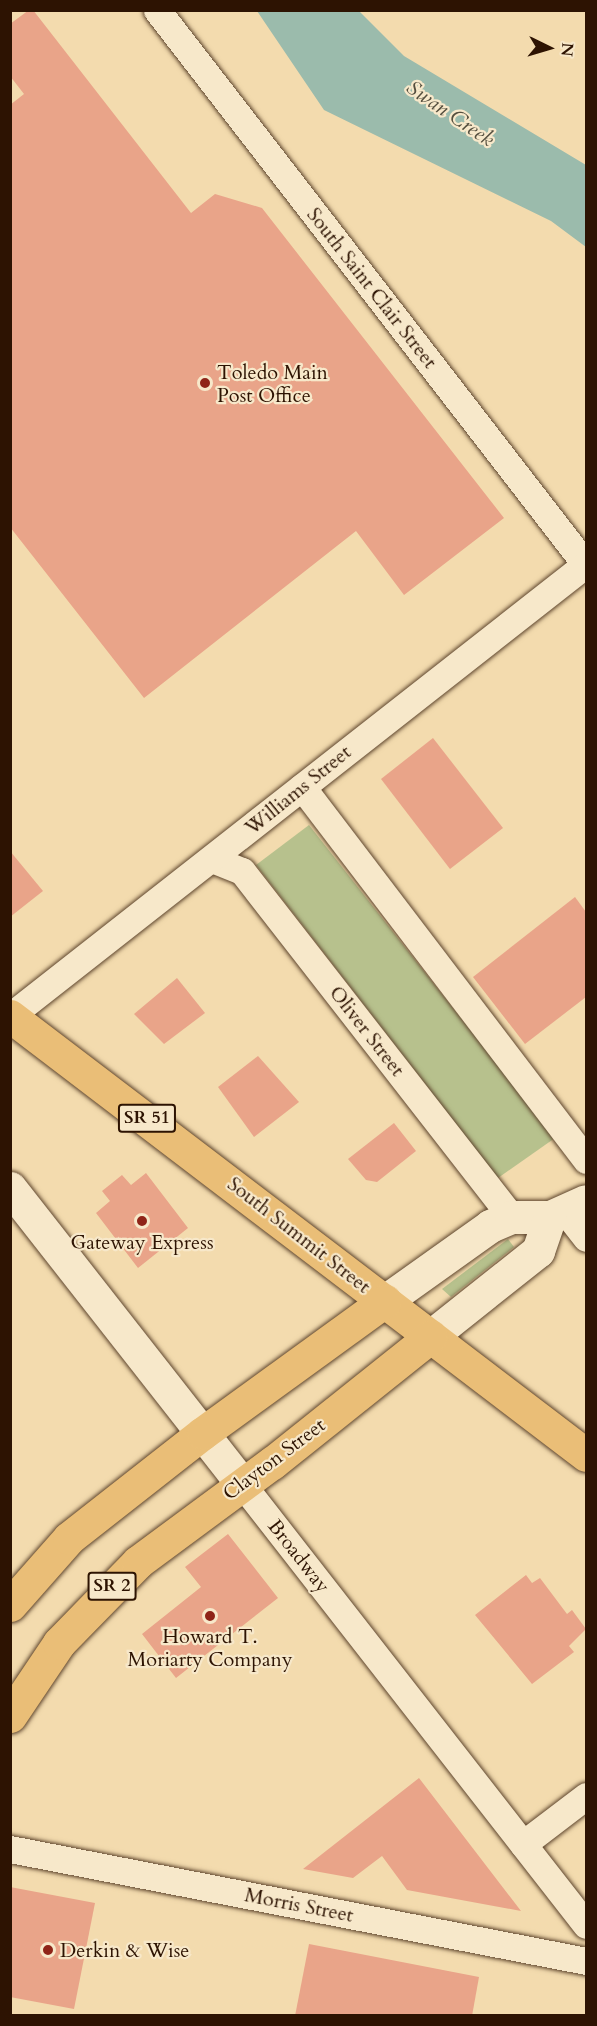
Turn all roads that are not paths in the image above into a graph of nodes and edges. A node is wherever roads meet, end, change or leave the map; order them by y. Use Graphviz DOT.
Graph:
graph roads {
  1 [pos="158,10"];
  2 [pos="586,564"];
  3 [pos="302,787"];
  4 [pos="212,859"];
  5 [pos="11,1016"];
  6 [pos="586,1160"];
  7 [pos="10,1188"];
  8 [pos="567,1210"];
  9 [pos="511,1217"];
  10 [pos="586,1238"];
  11 [pos="385,1301"];
  12 [pos="431,1336"];
  13 [pos="203,1433"];
  14 [pos="586,1455"];
  15 [pos="242,1484"];
  16 [pos="10,1605"];
  17 [pos="10,1716"];
  18 [pos="586,1796"];
  19 [pos="523,1844"];
  20 [pos="10,1849"];
  21 [pos="586,1925"];
  22 [pos="586,1961"];
  1 -- 2 [label="street, South Saint Clair Street"];
  2 -- 3 [label="street, Williams Street"];
  3 -- 4 [label="street, Williams Street"];
  3 -- 6 [label="street"];
  4 -- 5 [label="street, Williams Street"];
  4 -- 9 [label="street, Oliver Street"];
  5 -- 11 [label="main road, South Summit Street / SR 51"];
  7 -- 13 [label="street, Broadway"];
  8 -- 9 [label="street"];
  8 -- 10 [label="street"];
  8 -- 12 [label="street, Clayton Street"];
  9 -- 11 [label="street"];
  11 -- 12 [label="main road, South Summit Street"];
  11 -- 13 [label="main road"];
  12 -- 14 [label="main road, South Summit Street"];
  12 -- 15 [label="main road, Clayton Street / SR 2"];
  13 -- 15 [label="street, Broadway"];
  13 -- 16 [label="main road"];
  15 -- 17 [label="main road, Clayton Street / SR 2"];
  15 -- 19 [label="street, Broadway"];
  18 -- 19 [label="street"];
  19 -- 21 [label="street, Broadway"];
  20 -- 22 [label="street, Morris Street"];
}
